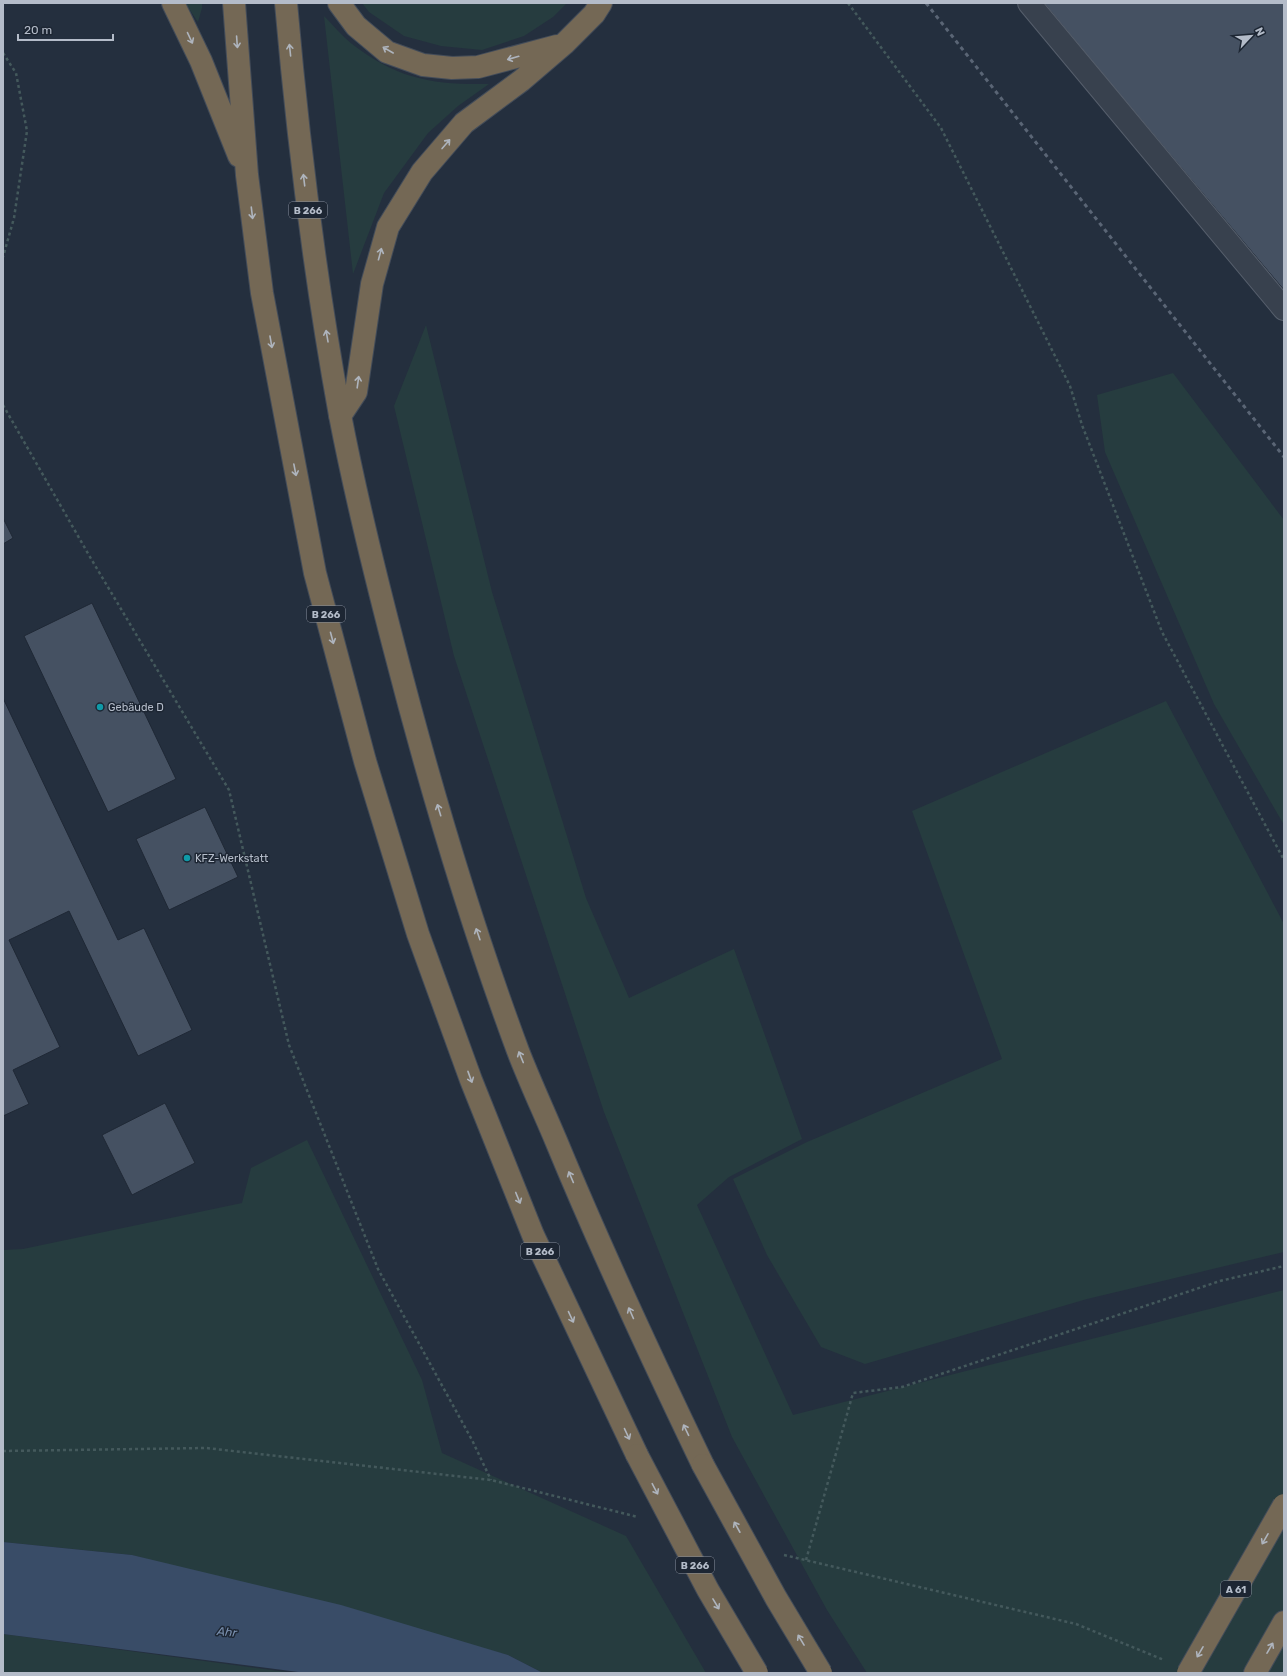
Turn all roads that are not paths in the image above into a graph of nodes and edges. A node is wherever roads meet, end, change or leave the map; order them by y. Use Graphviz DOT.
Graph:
graph roads {
  1 [pos="173,3"];
  2 [pos="234,3"];
  3 [pos="286,3"];
  4 [pos="339,3"];
  5 [pos="601,3"];
  6 [pos="1029,3"];
  7 [pos="564,44"];
  8 [pos="247,175"];
  9 [pos="1284,310"];
  10 [pos="340,416"];
  11 [pos="1284,1505"];
  12 [pos="1284,1622"];
  13 [pos="757,1673"];
  14 [pos="821,1673"];
  15 [pos="1188,1673"];
  16 [pos="1255,1673"];
  1 -- 8 [label="highway, one-way"];
  2 -- 8 [label="highway, B 266, one-way"];
  10 -- 3 [label="highway, B 266, one-way"];
  7 -- 4 [label="highway, one-way"];
  5 -- 7 [label="highway"];
  6 -- 9 [label="lane"];
  10 -- 7 [label="highway, one-way"];
  8 -- 13 [label="highway, B 266, one-way, bridge"];
  14 -- 10 [label="highway, B 266, one-way, bridge"];
  11 -- 15 [label="highway, A 61, one-way, bridge"];
  16 -- 12 [label="highway, one-way"];
}
